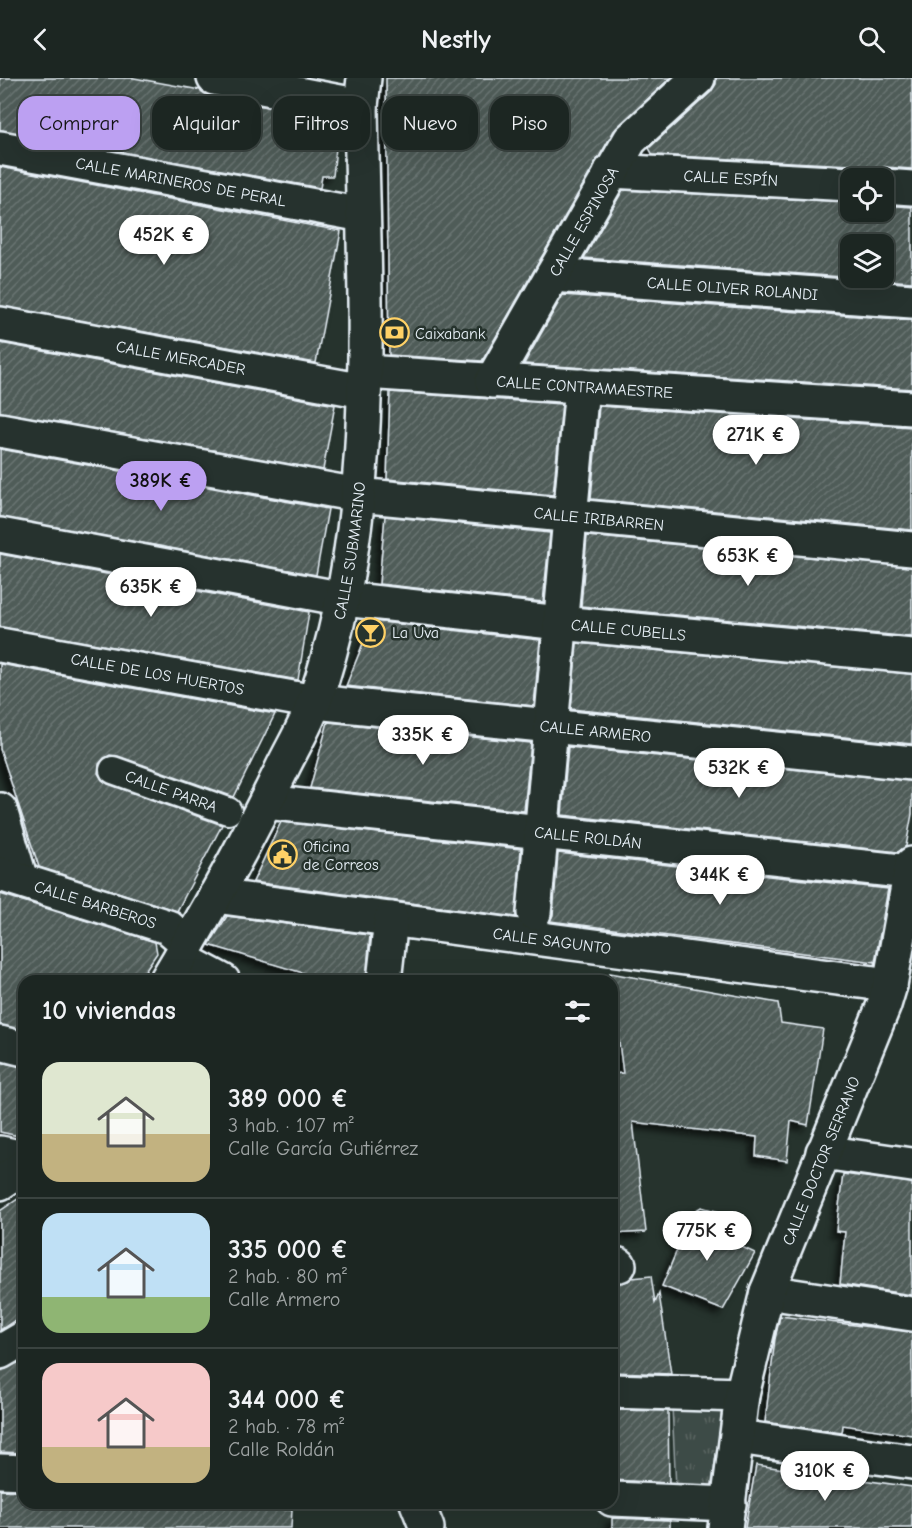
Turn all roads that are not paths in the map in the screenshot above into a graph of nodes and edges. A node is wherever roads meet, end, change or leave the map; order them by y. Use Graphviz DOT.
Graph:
graph roads {
  1 [pos="214,78"];
  2 [pos="698,78"];
  3 [pos="362,92"];
  4 [pos="0,148"];
  5 [pos="611,171"];
  6 [pos="840,183"];
  7 [pos="894,187"];
  8 [pos="912,188"];
  9 [pos="363,215"];
  10 [pos="553,275"];
  11 [pos="912,301"];
  12 [pos="0,324"];
  13 [pos="492,381"];
  14 [pos="364,382"];
  15 [pos="582,386"];
  16 [pos="912,408"];
  17 [pos="0,430"];
  18 [pos="358,495"];
  19 [pos="570,516"];
  20 [pos="0,535"];
  21 [pos="912,549"];
  22 [pos="344,599"];
  23 [pos="560,622"];
  24 [pos="0,645"];
  25 [pos="912,656"];
  26 [pos="315,702"];
  27 [pos="551,726"];
  28 [pos="912,763"];
  29 [pos="113,770"];
  30 [pos="266,802"];
  31 [pos="0,810"];
  32 [pos="228,811"];
  33 [pos="541,832"];
  34 [pos="911,868"];
  35 [pos="10,877"];
  36 [pos="215,896"];
  37 [pos="534,913"];
  38 [pos="391,919"];
  39 [pos="178,961"];
  40 [pos="210,975"];
  41 [pos="385,975"];
  42 [pos="895,1000"];
  43 [pos="0,1043"];
  44 [pos="18,1048"];
  45 [pos="824,1152"];
  46 [pos="0,1153"];
  47 [pos="18,1157"];
  48 [pos="912,1165"];
  49 [pos="18,1170"];
  50 [pos="0,1183"];
  51 [pos="767,1292"];
  52 [pos="912,1314"];
  53 [pos="18,1342"];
  54 [pos="0,1352"];
  55 [pos="618,1391"];
  56 [pos="742,1395"];
  57 [pos="738,1437"];
  58 [pos="912,1462"];
  59 [pos="0,1471"];
  60 [pos="18,1472"];
  61 [pos="618,1500"];
  62 [pos="419,1509"];
  63 [pos="727,1516"];
  64 [pos="427,1528"];
  1 -- 3 [label="street"];
  2 -- 5 [label="street, CALLE ESPINOSA"];
  3 -- 9 [label="street, CALLE SUBMARINO"];
  4 -- 9 [label="street, CALLE MARINEROS DE PERAL"];
  5 -- 6 [label="street, CALLE ESPÍN"];
  5 -- 10 [label="street, CALLE ESPINOSA"];
  7 -- 8 [label="street"];
  9 -- 14 [label="street, CALLE SUBMARINO"];
  10 -- 11 [label="street, CALLE OLIVER ROLANDI"];
  10 -- 13 [label="street, CALLE ESPINOSA"];
  12 -- 14 [label="street, CALLE MERCADER"];
  13 -- 14 [label="street, CALLE CONTRAMAESTRE"];
  13 -- 15 [label="street, CALLE CONTRAMAESTRE"];
  14 -- 18 [label="street, CALLE SUBMARINO"];
  15 -- 16 [label="street, CALLE CONTRAMAESTRE"];
  15 -- 19 [label="street"];
  17 -- 18 [label="street, CALLE IRIBARREN"];
  18 -- 19 [label="street, CALLE IRIBARREN"];
  18 -- 22 [label="street, CALLE SUBMARINO"];
  19 -- 21 [label="street, CALLE IRIBARREN"];
  19 -- 23 [label="street"];
  20 -- 22 [label="street, CALLE CUBELLS"];
  22 -- 23 [label="street, CALLE CUBELLS"];
  22 -- 26 [label="street, CALLE SUBMARINO"];
  23 -- 25 [label="street, CALLE CUBELLS"];
  23 -- 27 [label="street"];
  24 -- 26 [label="street, CALLE DE LOS HUERTOS"];
  26 -- 27 [label="street, CALLE ARMERO"];
  26 -- 30 [label="street, CALLE SUBMARINO"];
  27 -- 28 [label="street, CALLE ARMERO"];
  27 -- 33 [label="street"];
  29 -- 32 [label="street, CALLE PARRA"];
  30 -- 33 [label="street, CALLE ROLDÁN"];
  30 -- 36 [label="street, CALLE SUBMARINO"];
  31 -- 35 [label="street"];
  33 -- 34 [label="street, CALLE ROLDÁN"];
  33 -- 37 [label="street"];
  34 -- 42 [label="street, CALLE DOCTOR SERRANO"];
  35 -- 39 [label="street, CALLE BARBEROS"];
  36 -- 38 [label="street, CALLE SAGUNTO"];
  36 -- 39 [label="street, CALLE SUBMARINO"];
  38 -- 41 [label="street"];
  38 -- 42 [label="street, CALLE SAGUNTO"];
  39 -- 40 [label="street, CALLE BARBEROS"];
  42 -- 45 [label="street, CALLE DOCTOR SERRANO"];
  43 -- 44 [label="street"];
  45 -- 48 [label="street"];
  45 -- 51 [label="street, CALLE DOCTOR SERRANO"];
  46 -- 47 [label="street"];
  49 -- 50 [label="street"];
  51 -- 52 [label="street"];
  51 -- 56 [label="street, CALLE DOCTOR SERRANO"];
  53 -- 54 [label="street"];
  55 -- 56 [label="street"];
  56 -- 57 [label="street, CALLE DOCTOR SERRANO"];
  57 -- 58 [label="street"];
  57 -- 63 [label="street, CALLE DOCTOR SERRANO"];
  59 -- 60 [label="street"];
  61 -- 63 [label="street"];
  62 -- 64 [label="street"];
}
